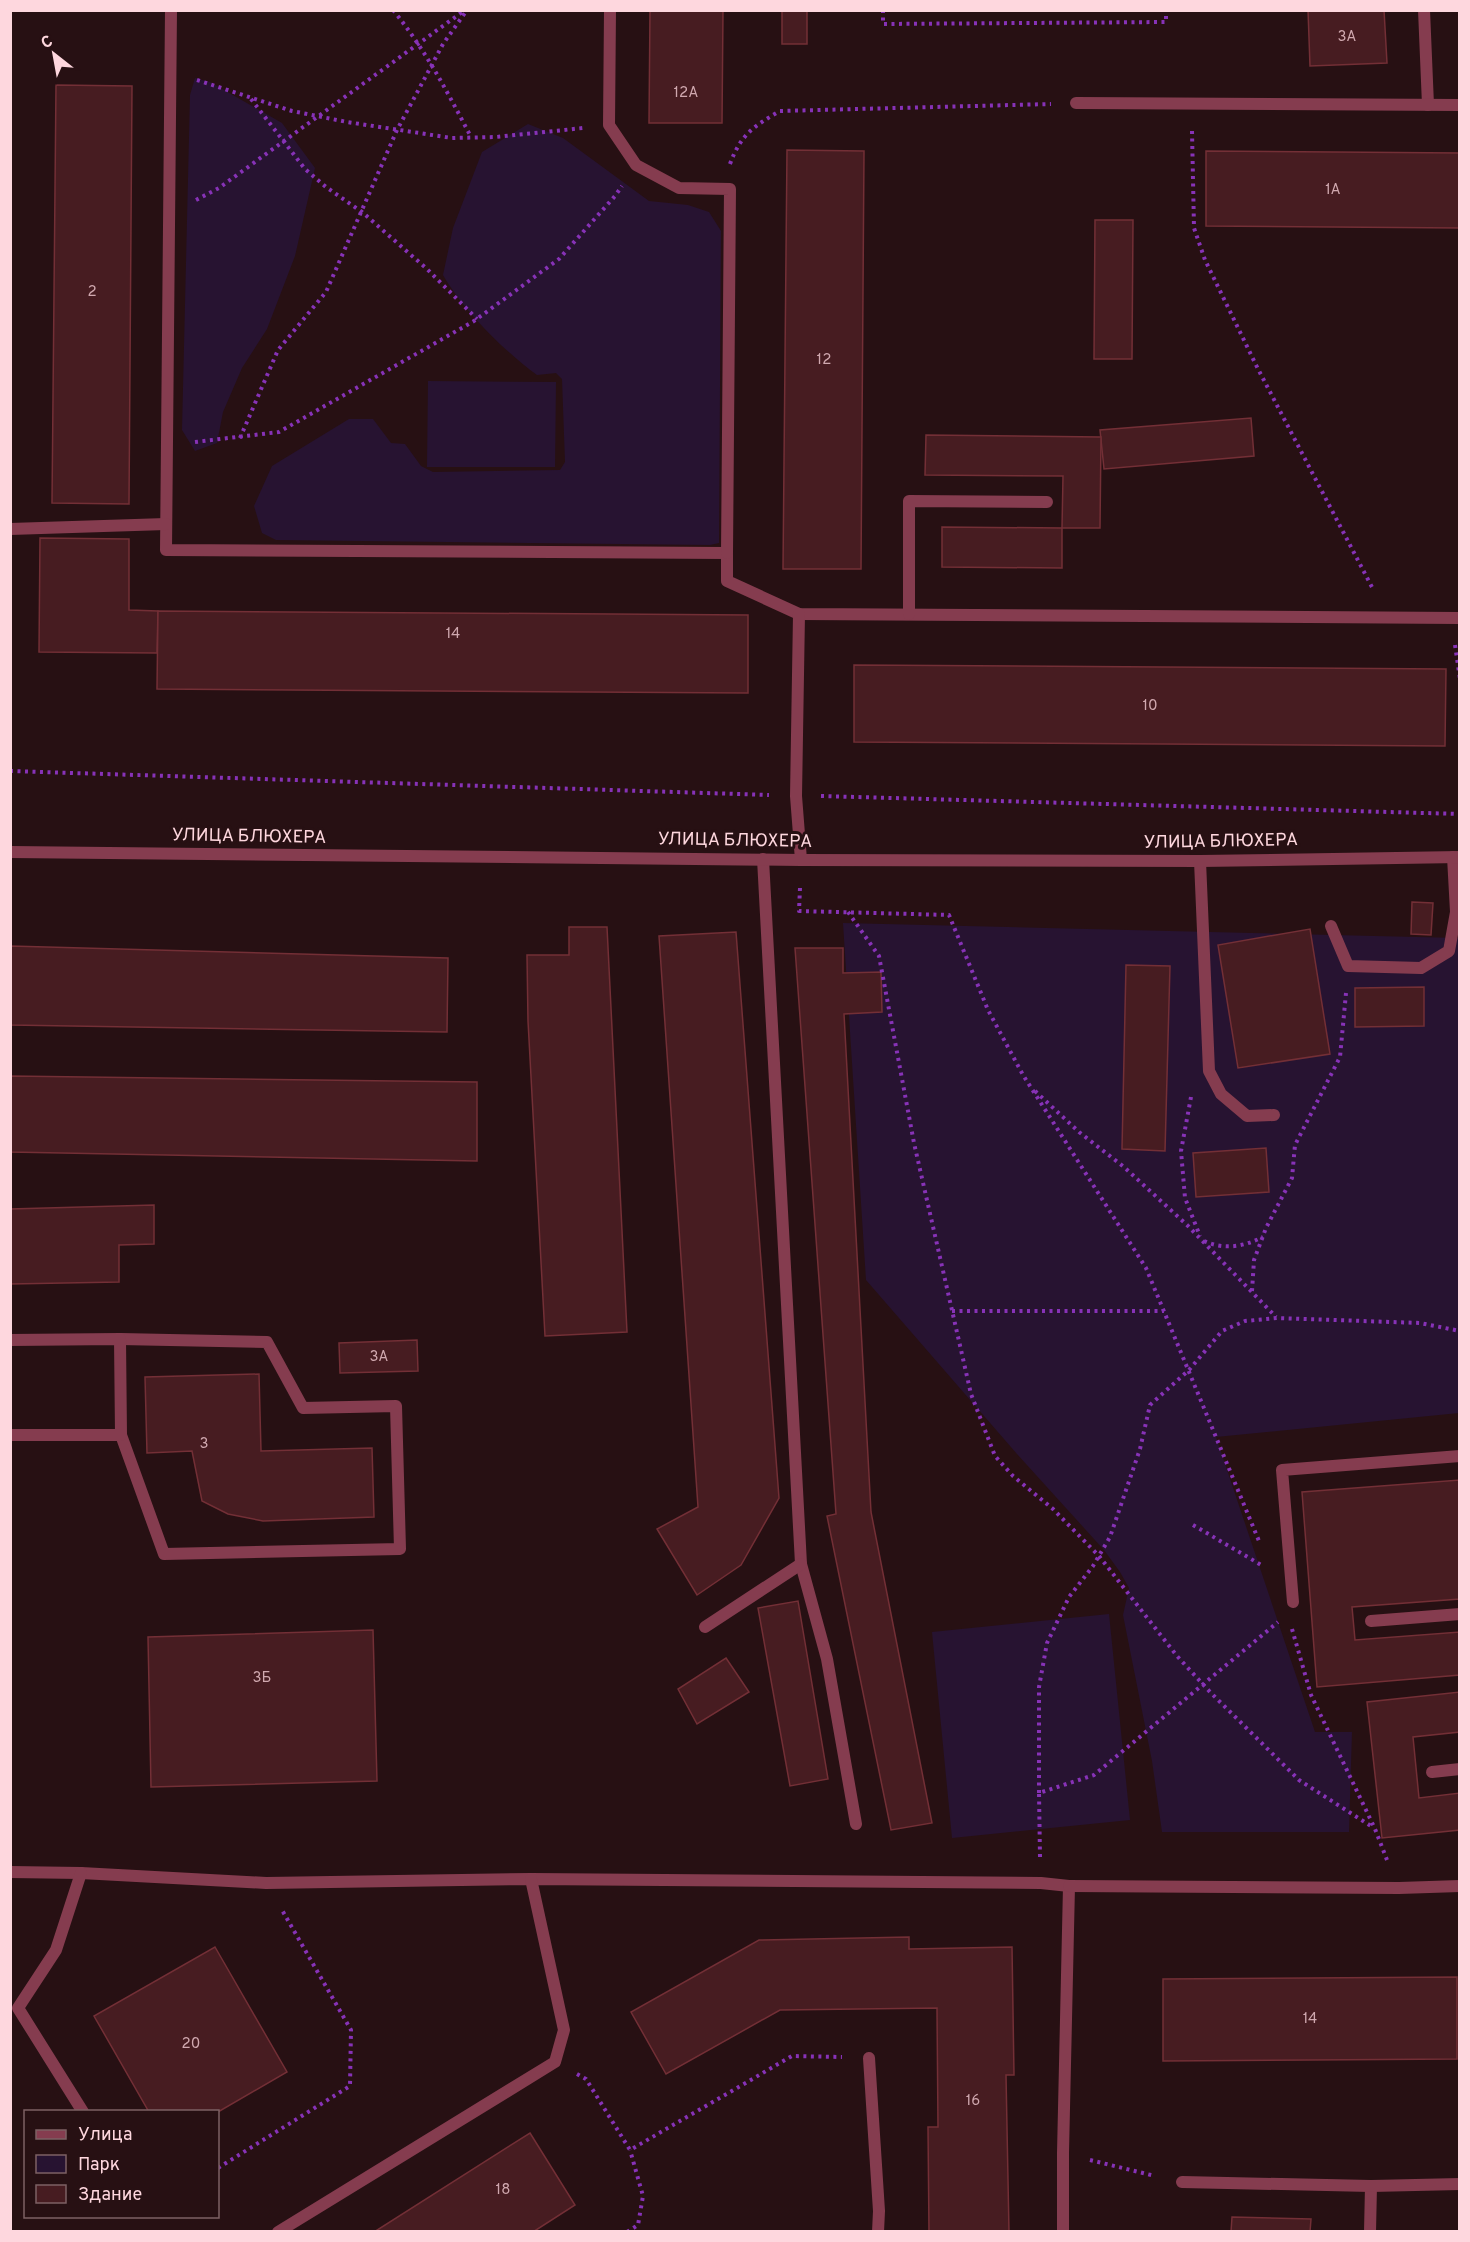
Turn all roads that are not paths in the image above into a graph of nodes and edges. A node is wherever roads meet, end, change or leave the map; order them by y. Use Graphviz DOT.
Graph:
graph roads {
  1 [pos="171,10"];
  2 [pos="610,10"];
  3 [pos="1424,10"];
  4 [pos="1076,103"];
  5 [pos="1428,105"];
  6 [pos="1460,105"];
  7 [pos="1047,502"];
  8 [pos="166,524"];
  9 [pos="10,529"];
  10 [pos="727,553"];
  11 [pos="799,614"];
  12 [pos="909,614"];
  13 [pos="1455,618"];
  14 [pos="10,852"];
  15 [pos="1456,857"];
  16 [pos="763,859"];
  17 [pos="801,860"];
  18 [pos="1200,861"];
  19 [pos="1331,926"];
  20 [pos="1274,1115"];
  21 [pos="10,1340"];
  22 [pos="120,1340"];
  23 [pos="10,1435"];
  24 [pos="121,1435"];
  25 [pos="1460,1456"];
  26 [pos="801,1564"];
  27 [pos="1293,1602"];
  28 [pos="1460,1614"];
  29 [pos="1371,1621"];
  30 [pos="705,1627"];
  31 [pos="1460,1769"];
  32 [pos="1432,1772"];
  33 [pos="856,1824"];
  34 [pos="10,1872"];
  35 [pos="81,1873"];
  36 [pos="531,1879"];
  37 [pos="1069,1886"];
  38 [pos="1460,1886"];
  39 [pos="869,2058"];
  40 [pos="82,2110"];
  41 [pos="1182,2182"];
  42 [pos="1460,2184"];
  43 [pos="1371,2186"];
  44 [pos="278,2232"];
  45 [pos="878,2232"];
  46 [pos="1063,2232"];
  47 [pos="1370,2232"];
  1 -- 8 [label="street"];
  2 -- 10 [label="street"];
  3 -- 5 [label="street"];
  4 -- 5 [label="street"];
  5 -- 6 [label="street"];
  7 -- 12 [label="street"];
  8 -- 9 [label="street"];
  8 -- 10 [label="street"];
  10 -- 11 [label="street"];
  11 -- 12 [label="street"];
  11 -- 17 [label="street"];
  12 -- 13 [label="street"];
  14 -- 16 [label="street, УЛИЦА БЛЮХЕРА"];
  15 -- 18 [label="street, УЛИЦА БЛЮХЕРА"];
  15 -- 19 [label="street"];
  16 -- 17 [label="street, УЛИЦА БЛЮХЕРА"];
  16 -- 26 [label="street"];
  17 -- 18 [label="street, УЛИЦА БЛЮХЕРА"];
  18 -- 20 [label="street"];
  21 -- 22 [label="street"];
  22 -- 24 [label="street"];
  22 -- 24 [label="street"];
  23 -- 24 [label="street"];
  25 -- 27 [label="street"];
  26 -- 30 [label="street"];
  26 -- 33 [label="street"];
  28 -- 29 [label="street"];
  31 -- 32 [label="street"];
  34 -- 35 [label="street"];
  35 -- 36 [label="street"];
  35 -- 40 [label="street"];
  36 -- 37 [label="street"];
  36 -- 44 [label="street"];
  37 -- 38 [label="street"];
  37 -- 46 [label="street"];
  39 -- 45 [label="street"];
  41 -- 43 [label="street"];
  42 -- 43 [label="street"];
  43 -- 47 [label="street"];
}
